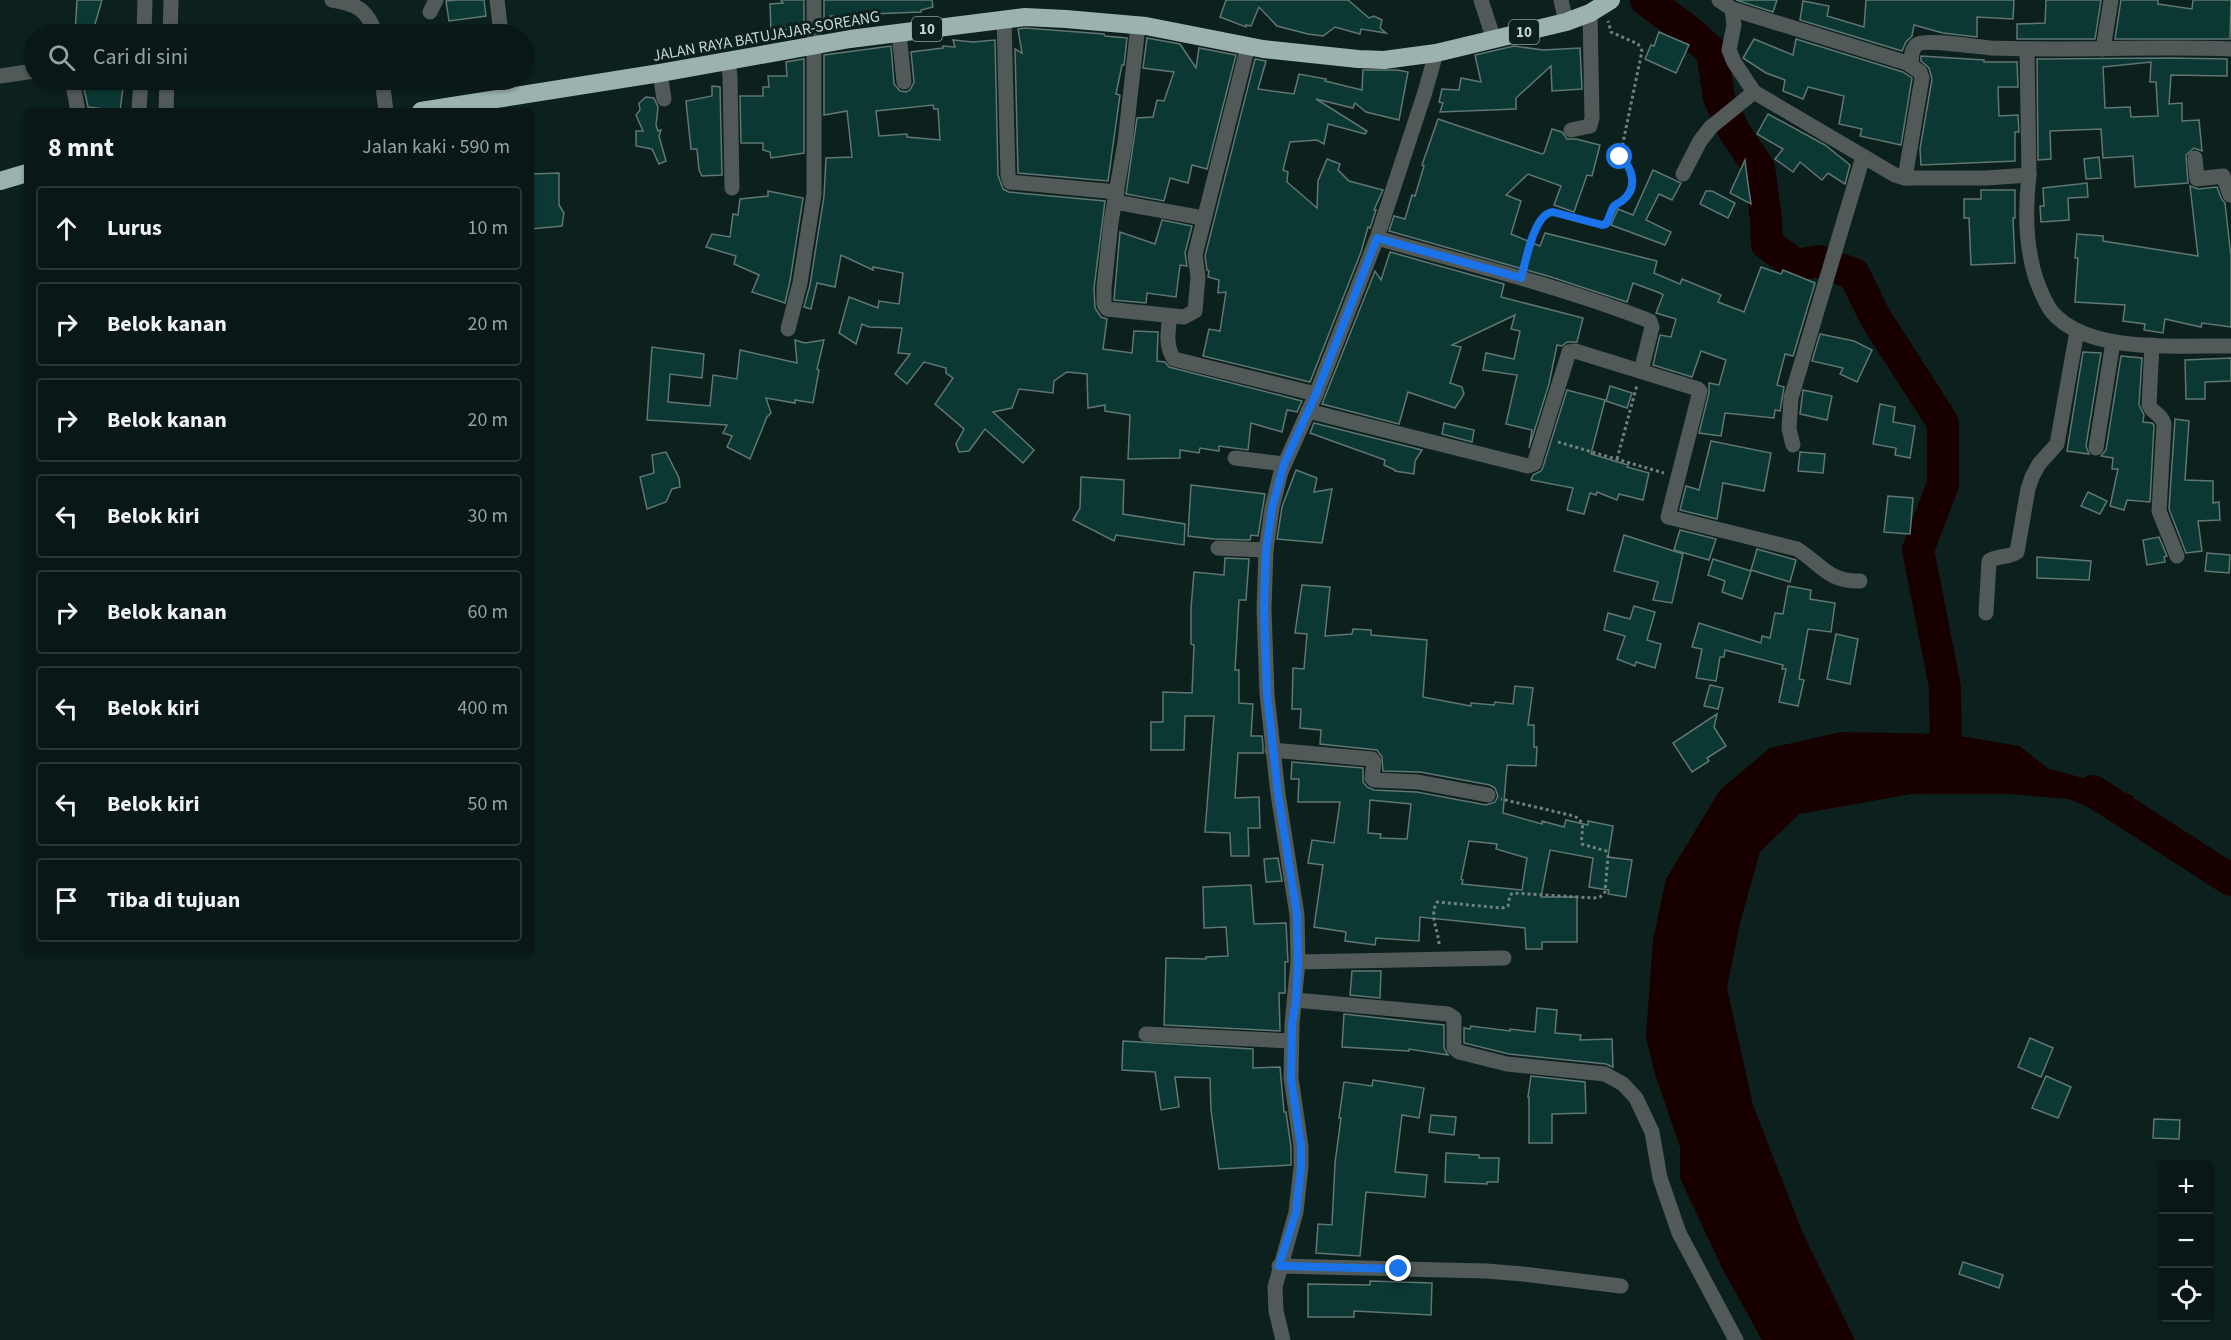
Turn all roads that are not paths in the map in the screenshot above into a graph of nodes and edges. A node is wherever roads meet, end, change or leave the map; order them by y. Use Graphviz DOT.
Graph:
graph roads {
  1 [pos="145,0"];
  2 [pos="171,0"];
  3 [pos="332,0"];
  4 [pos="497,0"];
  5 [pos="814,0"];
  6 [pos="1480,0"];
  7 [pos="1561,0"];
  8 [pos="1719,0"];
  9 [pos="2111,0"];
  10 [pos="1604,5"];
  11 [pos="1732,9"];
  12 [pos="1004,19"];
  13 [pos="1566,22"];
  14 [pos="144,24"];
  15 [pos="170,24"];
  16 [pos="372,24"];
  17 [pos="500,24"];
  18 [pos="1138,26"];
  19 [pos="899,33"];
  20 [pos="1494,40"];
  21 [pos="814,45"];
  22 [pos="1248,46"];
  23 [pos="2027,49"];
  24 [pos="2103,49"];
  25 [pos="2231,49"];
  26 [pos="1436,53"];
  27 [pos="728,61"];
  28 [pos="1911,65"];
  29 [pos="24,72"];
  30 [pos="660,73"];
  31 [pos="0,76"];
  32 [pos="904,82"];
  33 [pos="534,86"];
  34 [pos="74,90"];
  35 [pos="140,90"];
  36 [pos="167,90"];
  37 [pos="383,90"];
  38 [pos="505,90"];
  39 [pos="1754,92"];
  40 [pos="664,99"];
  41 [pos="77,108"];
  42 [pos="139,108"];
  43 [pos="166,108"];
  44 [pos="386,108"];
  45 [pos="449,108"];
  46 [pos="1571,130"];
  47 [pos="1863,157"];
  48 [pos="2195,158"];
  49 [pos="24,174"];
  50 [pos="1683,174"];
  51 [pos="2029,175"];
  52 [pos="1905,178"];
  53 [pos="0,181"];
  54 [pos="732,188"];
  55 [pos="2231,195"];
  56 [pos="1116,197"];
  57 [pos="1203,218"];
  58 [pos="1377,238"];
  59 [pos="1170,316"];
  60 [pos="788,329"];
  61 [pos="2077,331"];
  62 [pos="2113,342"];
  63 [pos="2152,345"];
  64 [pos="2231,346"];
  65 [pos="1641,371"];
  66 [pos="1316,394"];
  67 [pos="1308,411"];
  68 [pos="1794,446"];
  69 [pos="2096,448"];
  70 [pos="1235,458"];
  71 [pos="1284,464"];
  72 [pos="1218,548"];
  73 [pos="1266,550"];
  74 [pos="2177,556"];
  75 [pos="1860,581"];
  76 [pos="1986,613"];
  77 [pos="1272,750"];
  78 [pos="1488,795"];
  79 [pos="1504,958"];
  80 [pos="1298,962"];
  81 [pos="1296,1000"];
  82 [pos="1146,1034"];
  83 [pos="1291,1041"];
  84 [pos="1279,1266"];
  85 [pos="1621,1286"];
  86 [pos="1283,1340"];
  87 [pos="1736,1340"];
  1 -- 14 [label="street"];
  2 -- 15 [label="street"];
  3 -- 16 [label="street"];
  4 -- 17 [label="street"];
  5 -- 21 [label="street"];
  6 -- 20 [label="street"];
  7 -- 13 [label="street"];
  8 -- 11 [label="street"];
  9 -- 24 [label="street"];
  10 -- 13 [label="highway, JALAN RAYA BATUJAJAR-SOREANG / 10"];
  10 -- 46 [label="street"];
  11 -- 28 [label="street"];
  11 -- 39 [label="street"];
  12 -- 18 [label="highway, JALAN RAYA BATUJAJAR-SOREANG / 10"];
  12 -- 19 [label="highway, JALAN RAYA BATUJAJAR-SOREANG / 10"];
  12 -- 56 [label="street"];
  13 -- 20 [label="highway, JALAN RAYA BATUJAJAR-SOREANG / 10"];
  18 -- 22 [label="highway, JALAN RAYA BATUJAJAR-SOREANG / 10"];
  18 -- 56 [label="street"];
  19 -- 21 [label="highway, JALAN RAYA BATUJAJAR-SOREANG / 10"];
  19 -- 32 [label="street"];
  20 -- 26 [label="highway, JALAN RAYA BATUJAJAR-SOREANG / 10"];
  21 -- 27 [label="highway, JALAN RAYA BATUJAJAR-SOREANG / 10"];
  21 -- 60 [label="street"];
  22 -- 26 [label="highway, JALAN RAYA BATUJAJAR-SOREANG / 10"];
  22 -- 57 [label="street"];
  23 -- 24 [label="street"];
  23 -- 28 [label="street"];
  23 -- 51 [label="street"];
  24 -- 25 [label="street"];
  26 -- 58 [label="street"];
  27 -- 30 [label="highway, JALAN RAYA BATUJAJAR-SOREANG / 10"];
  27 -- 54 [label="street"];
  28 -- 52 [label="street"];
  29 -- 31 [label="street"];
  30 -- 33 [label="highway, JALAN RAYA BATUJAJAR-SOREANG / 10"];
  30 -- 40 [label="street"];
  34 -- 41 [label="street"];
  35 -- 42 [label="street"];
  36 -- 43 [label="street"];
  37 -- 44 [label="street"];
  38 -- 45 [label="highway, JALAN RAYA BATUJAJAR-SOREANG / 10"];
  39 -- 47 [label="street"];
  39 -- 50 [label="street"];
  47 -- 52 [label="street"];
  47 -- 68 [label="street"];
  48 -- 55 [label="street"];
  49 -- 53 [label="highway"];
  51 -- 52 [label="street"];
  51 -- 61 [label="street"];
  56 -- 57 [label="street"];
  56 -- 59 [label="street"];
  57 -- 59 [label="street"];
  58 -- 65 [label="street"];
  58 -- 66 [label="street"];
  59 -- 66 [label="street"];
  61 -- 62 [label="street"];
  61 -- 76 [label="street"];
  62 -- 63 [label="street"];
  62 -- 69 [label="street"];
  63 -- 64 [label="street"];
  63 -- 74 [label="street"];
  65 -- 67 [label="street"];
  65 -- 75 [label="street"];
  66 -- 67 [label="street"];
  67 -- 71 [label="street"];
  70 -- 71 [label="street"];
  71 -- 73 [label="street"];
  72 -- 73 [label="street"];
  73 -- 77 [label="street"];
  77 -- 78 [label="street"];
  77 -- 80 [label="street"];
  79 -- 80 [label="street"];
  80 -- 81 [label="street"];
  81 -- 83 [label="street"];
  81 -- 87 [label="street"];
  82 -- 83 [label="street"];
  83 -- 84 [label="street"];
  84 -- 85 [label="street"];
  84 -- 86 [label="street"];
}
